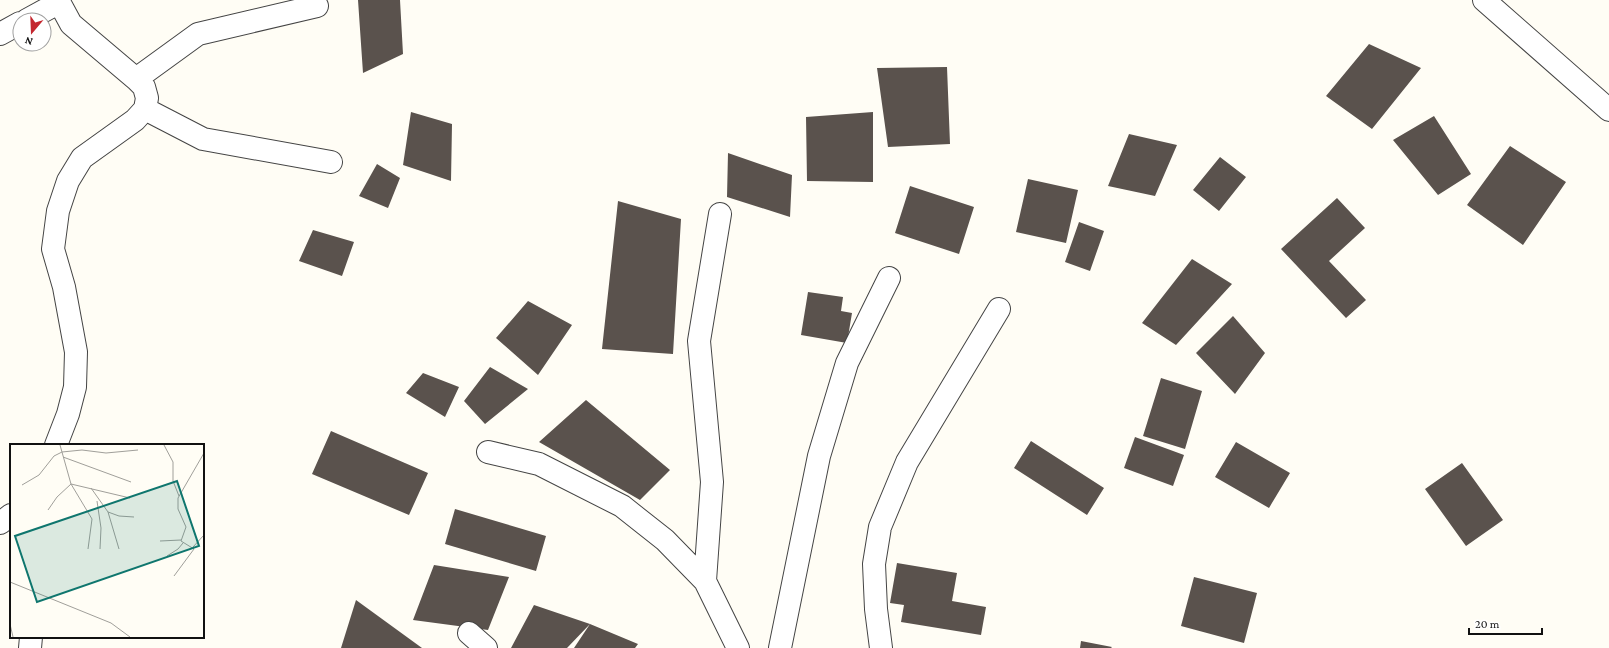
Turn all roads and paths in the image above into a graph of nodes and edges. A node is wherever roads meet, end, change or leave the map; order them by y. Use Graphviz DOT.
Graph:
graph roads {
  1 [pos="1484,0"];
  2 [pos="58,2"];
  3 [pos="317,6"];
  4 [pos="40,12"];
  5 [pos="12,27"];
  6 [pos="0,34"];
  7 [pos="136,79"];
  8 [pos="144,109"];
  9 [pos="1609,110"];
  10 [pos="331,162"];
  11 [pos="720,214"];
  12 [pos="889,278"];
  13 [pos="999,309"];
  14 [pos="56,444"];
  15 [pos="488,452"];
  16 [pos="10,515"];
  17 [pos="0,523"];
  18 [pos="705,581"];
  19 [pos="469,633"];
  20 [pos="31,638"];
  21 [pos="30,648"];
  22 [pos="486,648"];
  23 [pos="738,648"];
  24 [pos="780,648"];
  25 [pos="881,648"];
  1 -- 9 [label="street"];
  2 -- 4 [label="street"];
  2 -- 7 [label="street"];
  3 -- 7 [label="street"];
  5 -- 6 [label="street"];
  7 -- 8 [label="street"];
  8 -- 10 [label="street"];
  8 -- 14 [label="street"];
  11 -- 18 [label="street"];
  12 -- 24 [label="street"];
  13 -- 25 [label="street"];
  15 -- 18 [label="street"];
  16 -- 17 [label="street"];
  18 -- 23 [label="street"];
  19 -- 22 [label="street"];
  20 -- 21 [label="street"];
}
